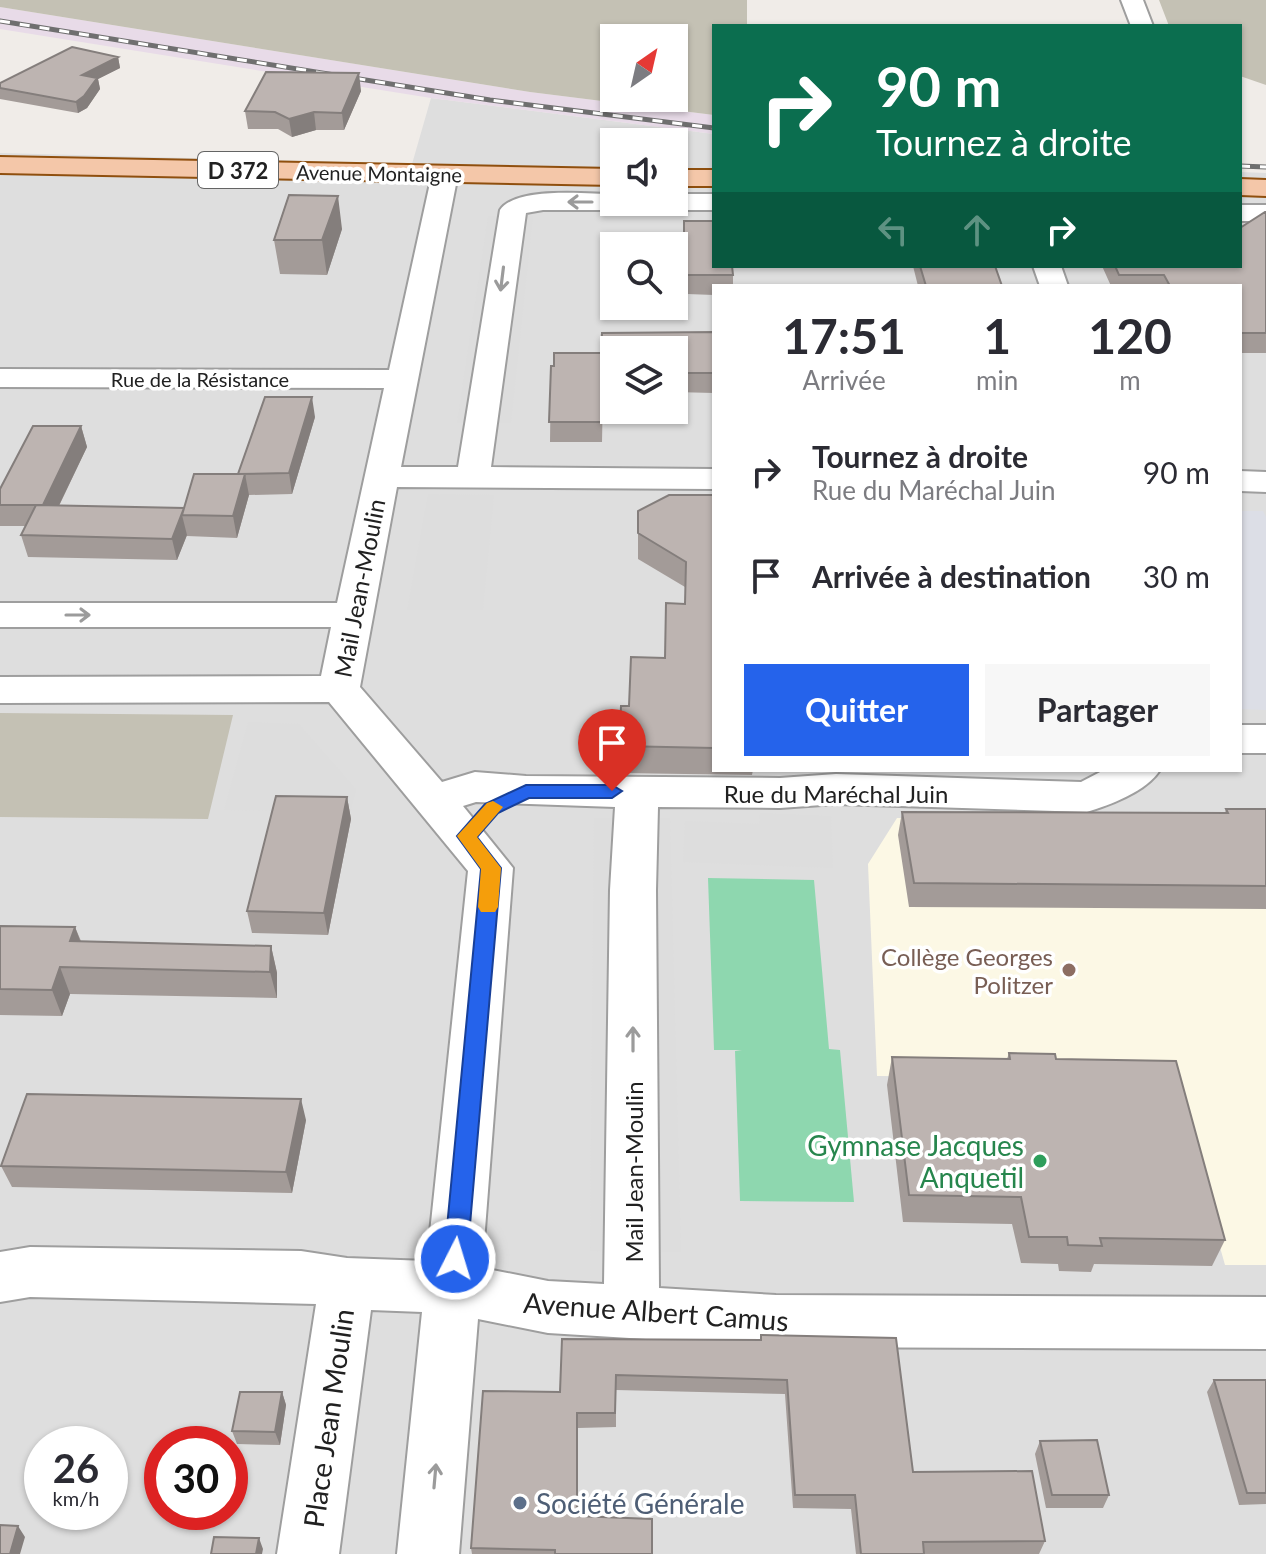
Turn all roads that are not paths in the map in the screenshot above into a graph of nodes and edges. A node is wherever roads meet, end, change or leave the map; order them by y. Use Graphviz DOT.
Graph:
graph roads {
  1 [pos="1132,0"];
  2 [pos="1141,24"];
  3 [pos="0,165"];
  4 [pos="445,174"];
  5 [pos="600,177"];
  6 [pos="688,178"];
  7 [pos="712,178"];
  8 [pos="1242,187"];
  9 [pos="1266,188"];
  10 [pos="712,202"];
  11 [pos="1242,213"];
  12 [pos="1266,213"];
  13 [pos="0,378"];
  14 [pos="401,379"];
  15 [pos="381,477"];
  16 [pos="472,479"];
  17 [pos="712,479"];
  18 [pos="1242,481"];
  19 [pos="1266,482"];
  20 [pos="0,615"];
  21 [pos="354,615"];
  22 [pos="340,689"];
  23 [pos="0,690"];
  24 [pos="1242,739"];
  25 [pos="1266,739"];
  26 [pos="1135,772"];
  27 [pos="526,791"];
  28 [pos="637,792"];
  29 [pos="435,800"];
  30 [pos="466,836"];
  31 [pos="0,1277"];
  32 [pos="347,1283"];
  33 [pos="452,1288"];
  34 [pos="629,1313"];
  35 [pos="1266,1323"];
  36 [pos="308,1554"];
  37 [pos="428,1554"];
  1 -- 2 [label="street"];
  3 -- 4 [label="main road, Avenue Montaigne / D 372"];
  4 -- 5 [label="main road, Avenue Montaigne / D 372"];
  4 -- 14 [label="street, Mail Jean-Moulin"];
  6 -- 7 [label="main road"];
  8 -- 9 [label="main road"];
  10 -- 16 [label="street, one-way"];
  11 -- 12 [label="street"];
  13 -- 14 [label="street, Rue de la Résistance"];
  14 -- 15 [label="street, Mail Jean-Moulin"];
  15 -- 16 [label="street"];
  15 -- 21 [label="street, Mail Jean-Moulin"];
  16 -- 17 [label="street"];
  18 -- 19 [label="street"];
  20 -- 21 [label="street, one-way"];
  21 -- 22 [label="street, Mail Jean-Moulin"];
  22 -- 23 [label="street"];
  22 -- 29 [label="street, Mail Jean-Moulin"];
  24 -- 25 [label="street"];
  26 -- 28 [label="street, Rue du Maréchal Juin"];
  27 -- 28 [label="street, Rue du Maréchal Juin"];
  27 -- 29 [label="street, Rue du Maréchal Juin"];
  27 -- 30 [label="street, Rue du Maréchal Juin"];
  34 -- 28 [label="street, Mail Jean-Moulin, one-way"];
  29 -- 30 [label="street, Mail Jean-Moulin"];
  30 -- 33 [label="street, Mail Jean-Moulin"];
  31 -- 32 [label="street, Avenue Albert Camus"];
  32 -- 33 [label="street, Avenue Albert Camus"];
  32 -- 36 [label="street, Place Jean Moulin"];
  33 -- 34 [label="street, Avenue Albert Camus"];
  37 -- 33 [label="street, one-way"];
  34 -- 35 [label="street, Avenue Albert Camus"];
}
